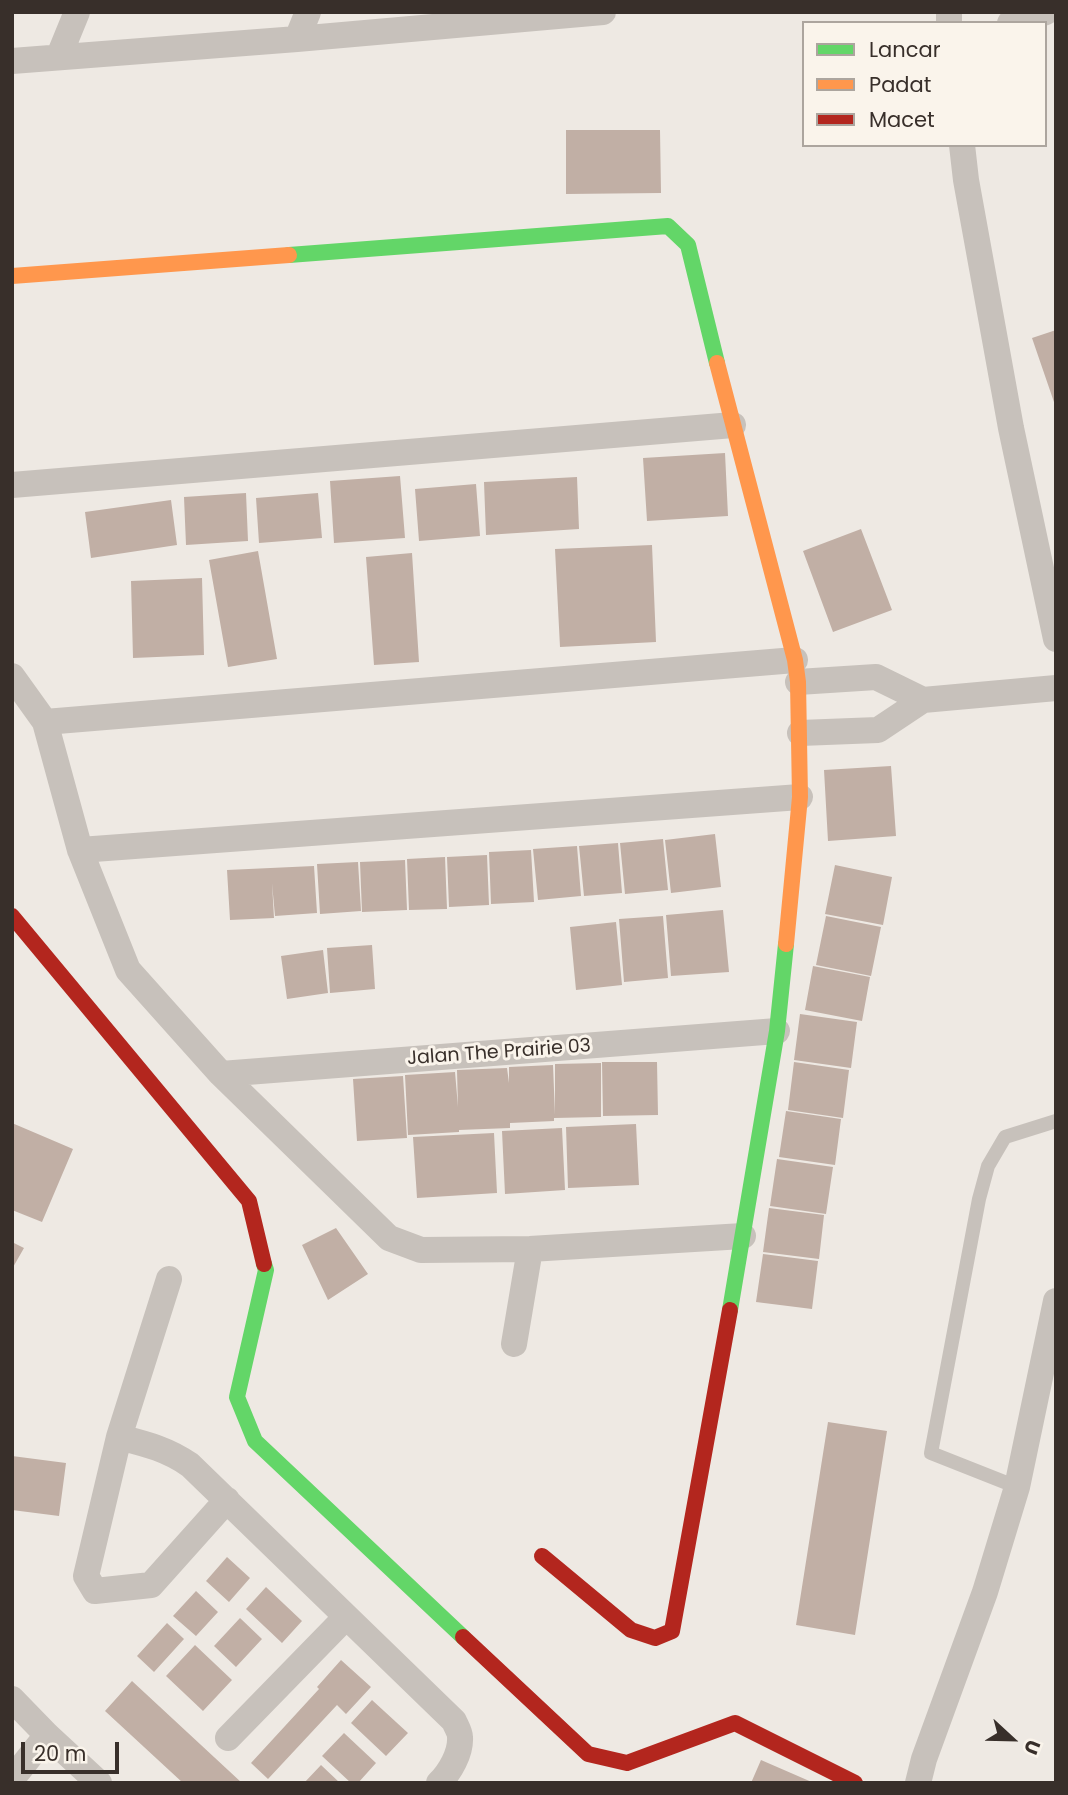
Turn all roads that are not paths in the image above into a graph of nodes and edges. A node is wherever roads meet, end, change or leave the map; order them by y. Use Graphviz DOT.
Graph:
graph roads {
  1 [pos="76,12"];
  2 [pos="308,12"];
  3 [pos="603,12"];
  4 [pos="1046,12"];
  5 [pos="1017,21"];
  6 [pos="297,39"];
  7 [pos="59,57"];
  8 [pos="12,61"];
  9 [pos="962,147"];
  10 [pos="12,276"];
  11 [pos="733,425"];
  12 [pos="12,485"];
  13 [pos="1056,639"];
  14 [pos="797,671"];
  15 [pos="12,676"];
  16 [pos="1056,688"];
  17 [pos="923,700"];
  18 [pos="45,722"];
  19 [pos="800,733"];
  20 [pos="800,797"];
  21 [pos="80,850"];
  22 [pos="12,916"];
  23 [pos="777,1031"];
  24 [pos="221,1074"];
  25 [pos="1056,1121"];
  26 [pos="743,1236"];
  27 [pos="530,1249"];
  28 [pos="170,1279"];
  29 [pos="1056,1301"];
  30 [pos="514,1344"];
  31 [pos="119,1437"];
  32 [pos="1017,1487"];
  33 [pos="227,1500"];
  34 [pos="542,1556"];
  35 [pos="346,1617"];
  36 [pos="12,1699"];
  37 [pos="47,1735"];
  38 [pos="228,1738"];
  39 [pos="12,1779"];
  40 [pos="98,1782"];
  41 [pos="854,1782"];
  42 [pos="439,1783"];
  43 [pos="918,1783"];
  1 -- 7 [label="street"];
  2 -- 6 [label="street"];
  3 -- 6 [label="street"];
  4 -- 5 [label="street"];
  6 -- 7 [label="street"];
  7 -- 8 [label="street"];
  9 -- 13 [label="street"];
  10 -- 11 [label="street"];
  11 -- 12 [label="street"];
  11 -- 14 [label="street"];
  14 -- 17 [label="street"];
  14 -- 18 [label="street"];
  14 -- 19 [label="street"];
  15 -- 18 [label="street"];
  16 -- 17 [label="street"];
  17 -- 19 [label="street"];
  18 -- 21 [label="street"];
  19 -- 20 [label="street"];
  20 -- 21 [label="street"];
  20 -- 23 [label="street"];
  21 -- 24 [label="street"];
  22 -- 41 [label="street"];
  23 -- 24 [label="street, Jalan The Prairie 03"];
  23 -- 26 [label="street"];
  24 -- 27 [label="street"];
  25 -- 32 [label="lane"];
  26 -- 27 [label="street"];
  26 -- 34 [label="street"];
  27 -- 30 [label="street"];
  28 -- 31 [label="street"];
  29 -- 32 [label="street"];
  31 -- 33 [label="street"];
  31 -- 33 [label="street"];
  32 -- 43 [label="street"];
  33 -- 35 [label="street"];
  35 -- 38 [label="street"];
  35 -- 42 [label="street"];
  36 -- 37 [label="street"];
  37 -- 39 [label="street"];
  37 -- 40 [label="street"];
}
